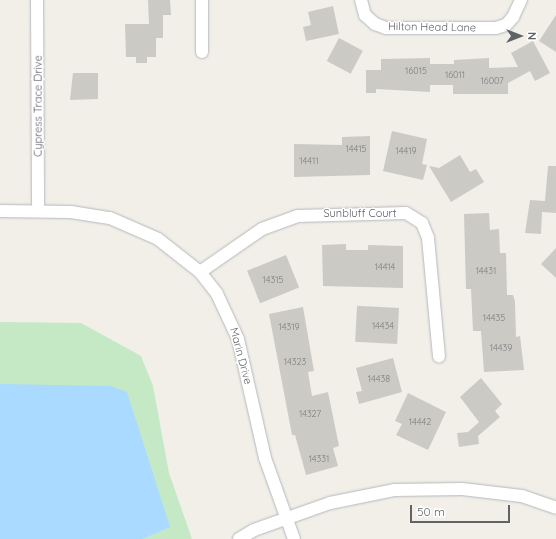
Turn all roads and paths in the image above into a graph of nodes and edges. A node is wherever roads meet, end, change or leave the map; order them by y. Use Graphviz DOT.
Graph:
graph roads {
  1 [pos="37,0"];
  2 [pos="202,0"];
  3 [pos="361,0"];
  4 [pos="521,0"];
  5 [pos="202,52"];
  6 [pos="0,211"];
  7 [pos="38,211"];
  8 [pos="200,272"];
  9 [pos="439,356"];
  10 [pos="556,508"];
  11 [pos="286,518"];
  12 [pos="239,539"];
  13 [pos="294,539"];
  1 -- 7 [label="street, Cypress Trace Drive"];
  2 -- 5 [label="street"];
  3 -- 4 [label="street, Hilton Head Lane"];
  6 -- 7 [label="street, Marin Drive"];
  7 -- 8 [label="street, Marin Drive"];
  8 -- 9 [label="street, Sunbluff Court"];
  8 -- 11 [label="street, Marin Drive"];
  10 -- 11 [label="street"];
  11 -- 12 [label="street"];
  11 -- 13 [label="street, Marin Drive"];
}
